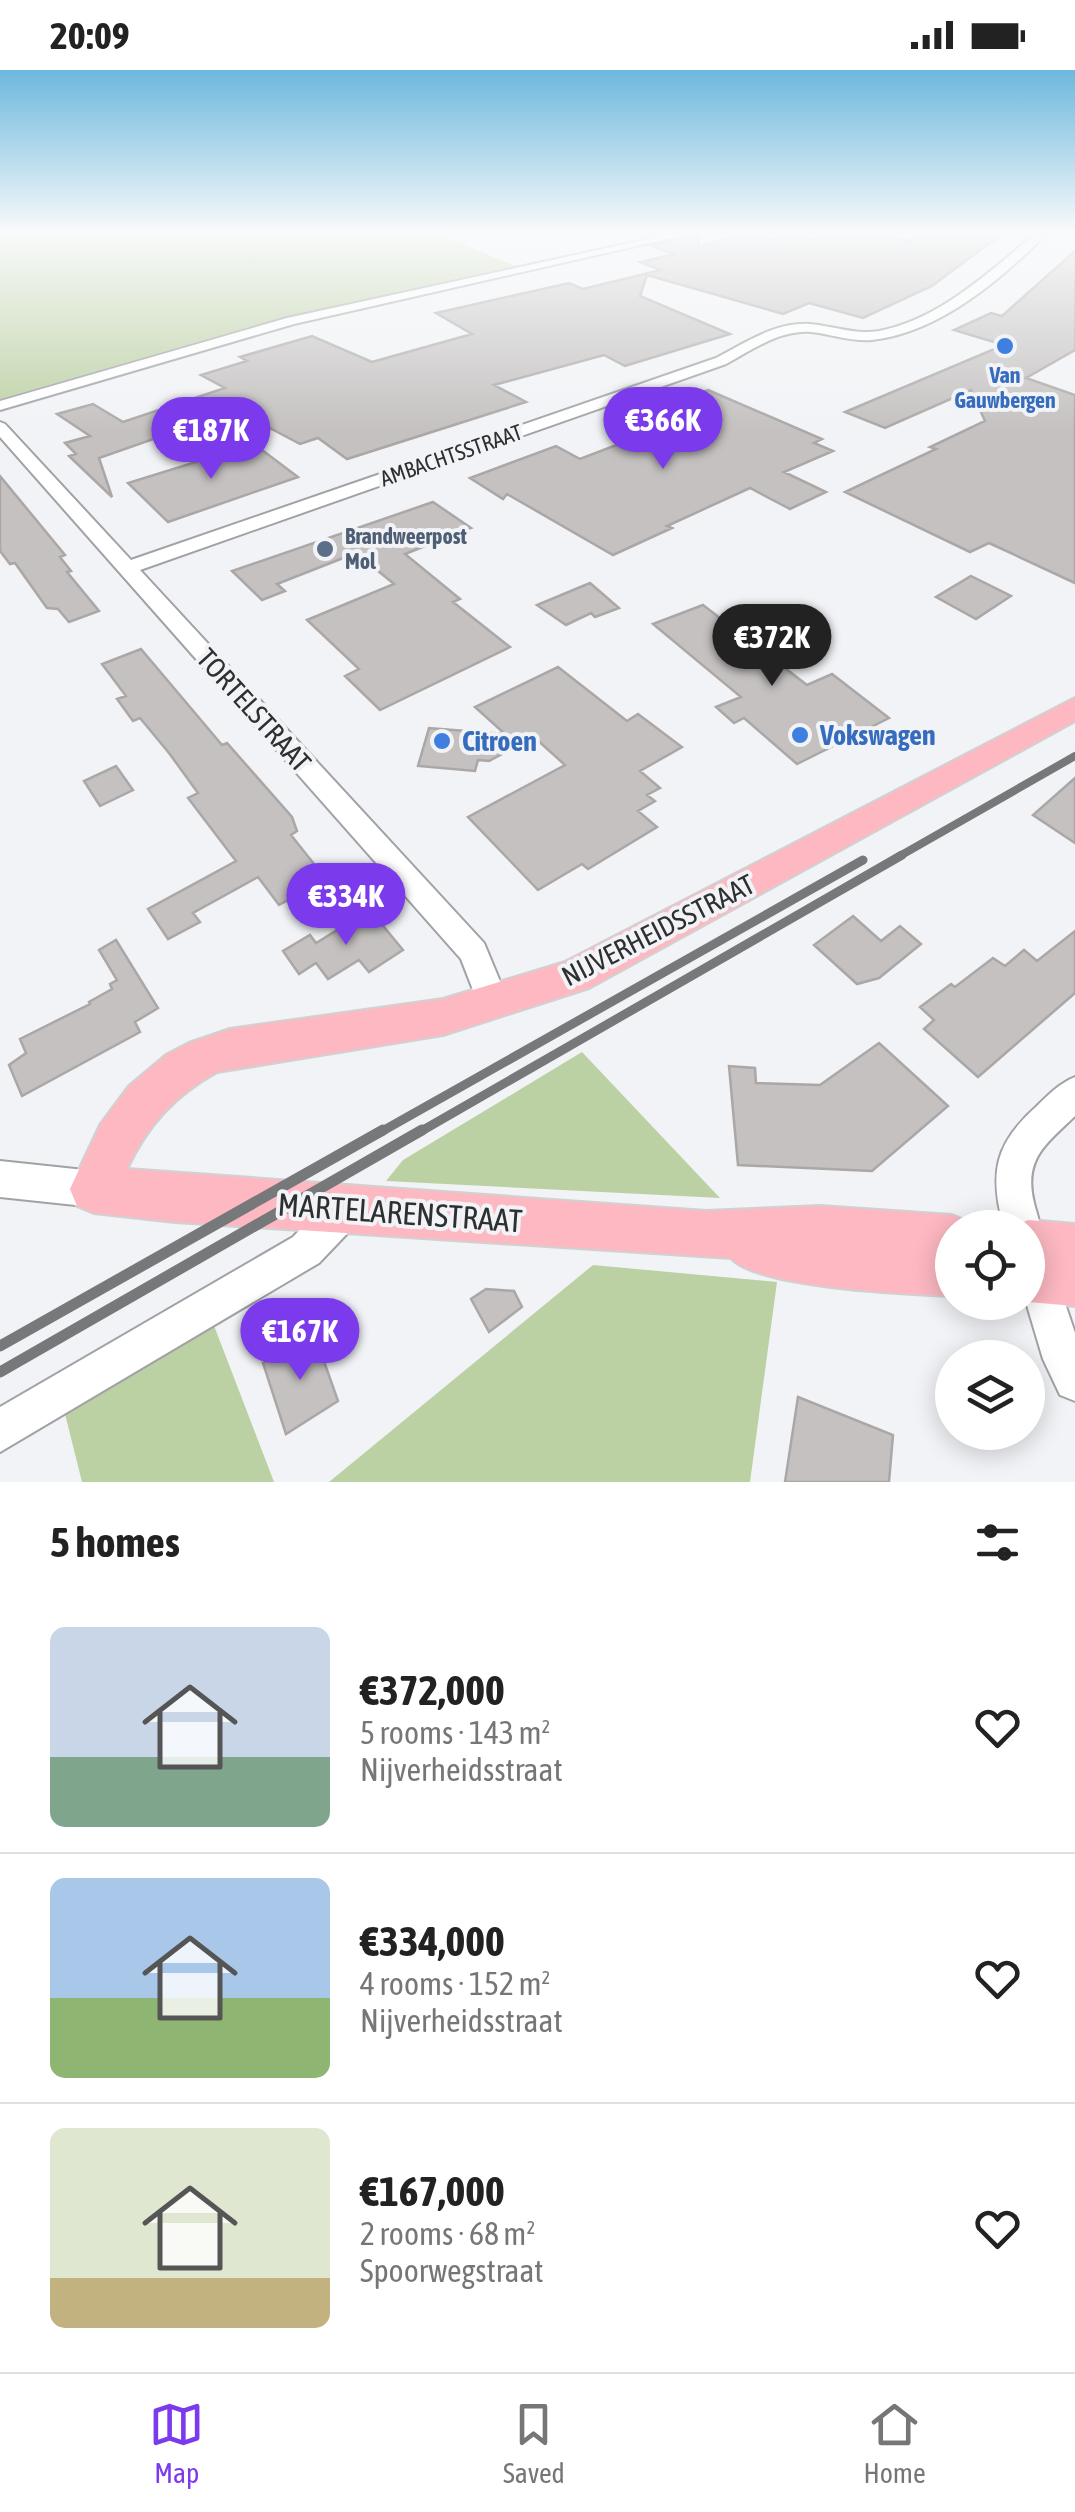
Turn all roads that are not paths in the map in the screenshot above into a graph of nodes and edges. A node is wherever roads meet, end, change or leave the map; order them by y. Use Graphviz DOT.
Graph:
graph roads {
  1 [pos="387,300"];
  2 [pos="959,300"];
  3 [pos="0,406"];
  4 [pos="0,426"];
  5 [pos="126,568"];
  6 [pos="1075,708"];
  7 [pos="493,1003"];
  8 [pos="1075,1093"];
  9 [pos="0,1179"];
  10 [pos="94,1189"];
  11 [pos="347,1207"];
  12 [pos="1019,1210"];
  13 [pos="706,1235"];
  14 [pos="935,1239"];
  15 [pos="935,1270"];
  16 [pos="1045,1278"];
  17 [pos="1075,1380"];
  18 [pos="0,1431"];
  1 -- 3 [label="street"];
  2 -- 5 [label="street, AMBACHTSSTRAAT"];
  4 -- 5 [label="street, TORTELSTRAAT"];
  5 -- 7 [label="street, TORTELSTRAAT"];
  6 -- 7 [label="main road, NIJVERHEIDSSTRAAT"];
  7 -- 10 [label="main road, NIJVERHEIDSSTRAAT"];
  8 -- 12 [label="street"];
  9 -- 10 [label="street"];
  10 -- 11 [label="main road, MARTELARENSTRAAT"];
  11 -- 13 [label="main road, MARTELARENSTRAAT"];
  11 -- 18 [label="street"];
  13 -- 14 [label="main road, MARTELARENSTRAAT"];
  13 -- 15 [label="main road, MARTELARENSTRAAT"];
  16 -- 17 [label="street"];
}
